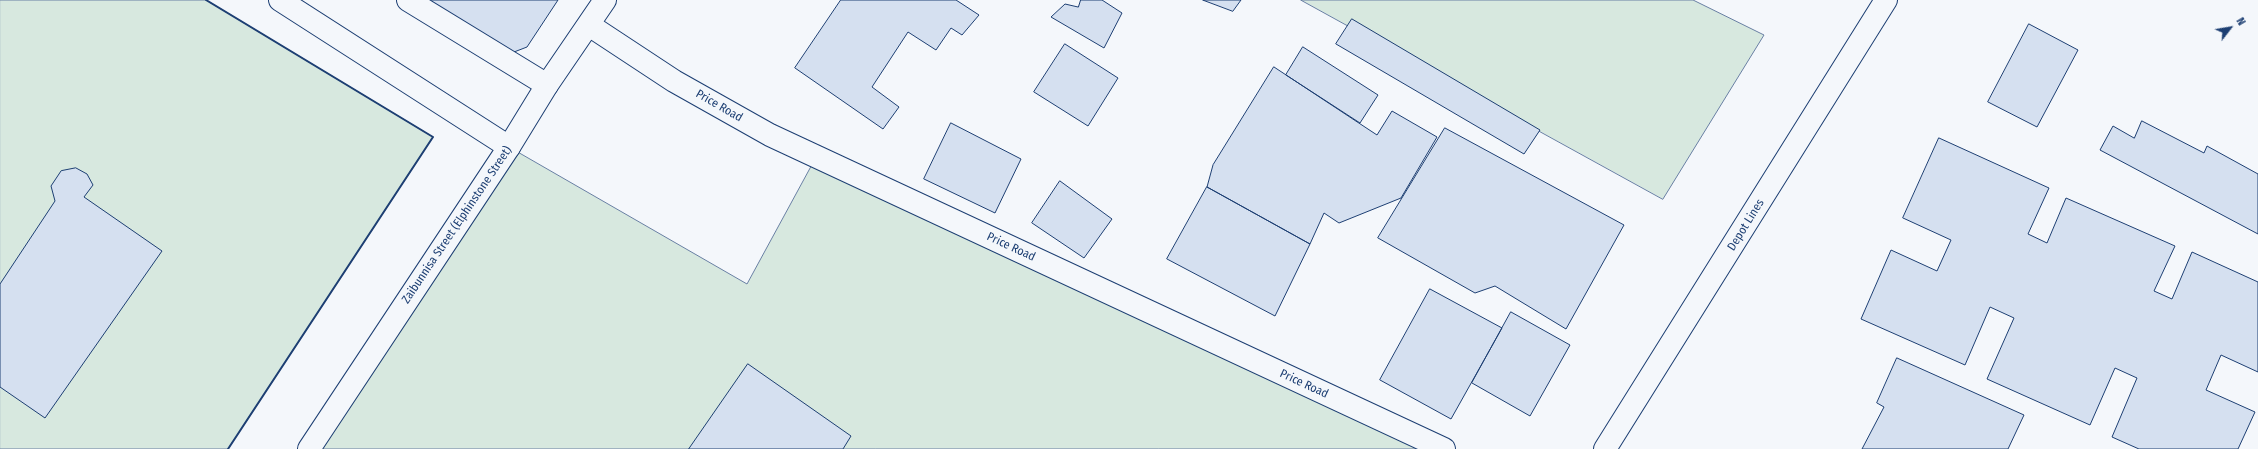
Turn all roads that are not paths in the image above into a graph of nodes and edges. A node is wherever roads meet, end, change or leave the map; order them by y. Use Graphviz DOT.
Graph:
graph roads {
  1 [pos="280,0"];
  2 [pos="408,0"];
  3 [pos="605,0"];
  4 [pos="1886,0"];
  5 [pos="589,25"];
  6 [pos="547,85"];
  7 [pos="509,147"];
  8 [pos="309,449"];
  9 [pos="1444,449"];
  10 [pos="1605,449"];
  1 -- 7 [label="street"];
  2 -- 6 [label="street"];
  3 -- 5 [label="street, Zaibunnisa Street (Elphinstone Street)"];
  4 -- 10 [label="street, Depot Lines"];
  5 -- 6 [label="street, Zaibunnisa Street (Elphinstone Street)"];
  5 -- 9 [label="street, Price Road"];
  6 -- 7 [label="street, Zaibunnisa Street (Elphinstone Street)"];
  7 -- 8 [label="street, Zaibunnisa Street (Elphinstone Street)"];
}
